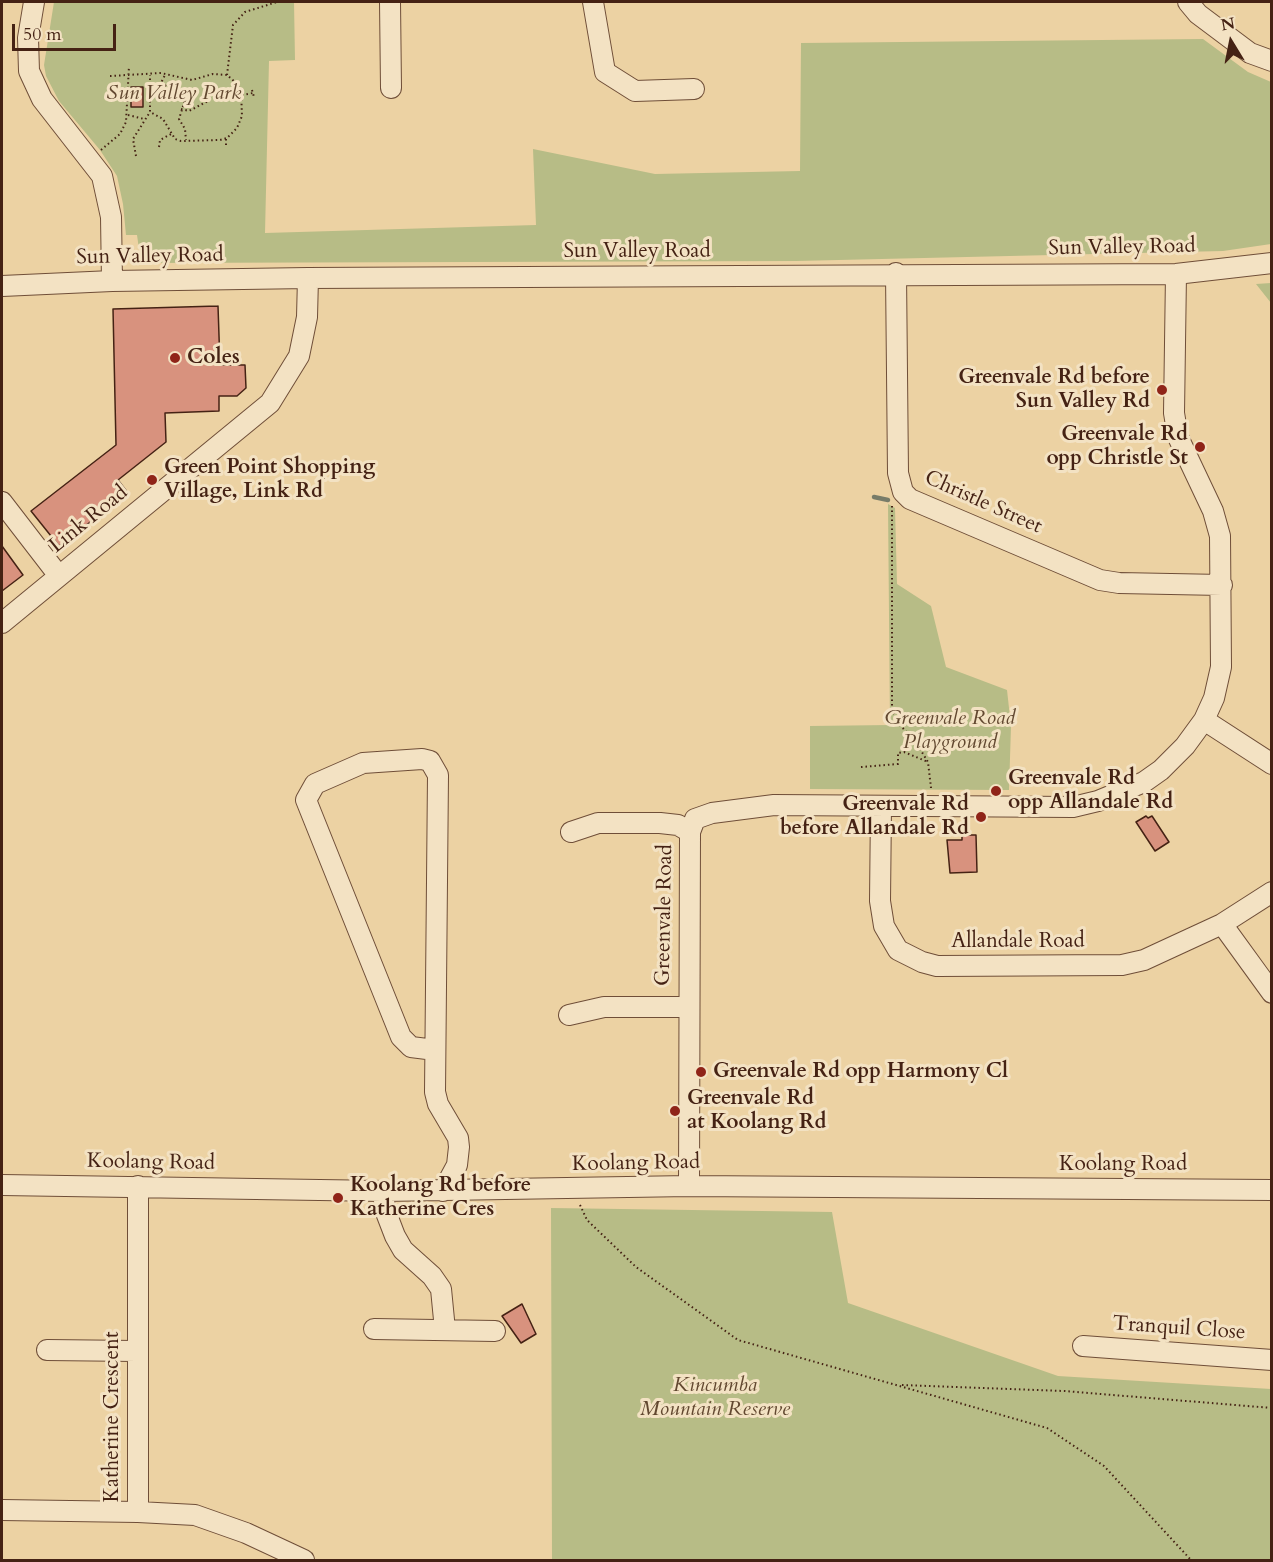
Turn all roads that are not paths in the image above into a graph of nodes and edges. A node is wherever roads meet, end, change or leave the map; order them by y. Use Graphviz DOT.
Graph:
graph roads {
  1 [pos="34,2"];
  2 [pos="390,2"];
  3 [pos="593,2"];
  4 [pos="1188,2"];
  5 [pos="1272,61"];
  6 [pos="391,88"];
  7 [pos="694,89"];
  8 [pos="1272,262"];
  9 [pos="896,273"];
  10 [pos="1176,274"];
  11 [pos="308,278"];
  12 [pos="112,281"];
  13 [pos="2,286"];
  14 [pos="2,502"];
  15 [pos="59,576"];
  16 [pos="1222,585"];
  17 [pos="2,623"];
  18 [pos="1204,720"];
  19 [pos="1272,764"];
  20 [pos="881,806"];
  21 [pos="571,832"];
  22 [pos="690,832"];
  23 [pos="1272,892"];
  24 [pos="1222,924"];
  25 [pos="1272,993"];
  26 [pos="688,1006"];
  27 [pos="569,1015"];
  28 [pos="435,1050"];
  29 [pos="2,1185"];
  30 [pos="138,1186"];
  31 [pos="689,1186"];
  32 [pos="1272,1190"];
  33 [pos="383,1191"];
  34 [pos="443,1191"];
  35 [pos="374,1329"];
  36 [pos="445,1330"];
  37 [pos="495,1330"];
  38 [pos="1083,1346"];
  39 [pos="47,1350"];
  40 [pos="136,1351"];
  41 [pos="1272,1360"];
  42 [pos="2,1510"];
  43 [pos="138,1512"];
  44 [pos="304,1560"];
  1 -- 12 [label="street"];
  2 -- 6 [label="street"];
  3 -- 7 [label="street"];
  4 -- 5 [label="street"];
  8 -- 10 [label="street, Sun Valley Road"];
  9 -- 10 [label="street, Sun Valley Road"];
  9 -- 11 [label="street, Sun Valley Road"];
  9 -- 16 [label="street, Christle Street"];
  10 -- 16 [label="street, Greenvale Road"];
  11 -- 12 [label="street, Sun Valley Road"];
  11 -- 15 [label="street, Link Road"];
  12 -- 13 [label="street, Sun Valley Road"];
  14 -- 15 [label="street"];
  15 -- 17 [label="street, Link Road"];
  16 -- 18 [label="street, Greenvale Road"];
  18 -- 19 [label="street"];
  18 -- 20 [label="street, Greenvale Road"];
  20 -- 22 [label="street, Greenvale Road"];
  20 -- 24 [label="street, Allandale Road"];
  21 -- 22 [label="street"];
  22 -- 26 [label="street, Greenvale Road"];
  23 -- 24 [label="street, Allandale Road"];
  24 -- 25 [label="street"];
  26 -- 27 [label="street"];
  26 -- 31 [label="street, Greenvale Road"];
  28 -- 28 [label="street"];
  28 -- 34 [label="street"];
  29 -- 30 [label="street, Koolang Road"];
  30 -- 33 [label="street, Koolang Road"];
  30 -- 40 [label="street, Katherine Crescent"];
  31 -- 32 [label="street, Koolang Road"];
  31 -- 34 [label="street, Koolang Road"];
  33 -- 34 [label="street, Koolang Road"];
  33 -- 36 [label="street"];
  35 -- 36 [label="street"];
  36 -- 37 [label="street"];
  38 -- 41 [label="street, Tranquil Close"];
  39 -- 40 [label="street"];
  40 -- 43 [label="street, Katherine Crescent"];
  42 -- 43 [label="street, Katherine Crescent"];
  43 -- 44 [label="street"];
}
